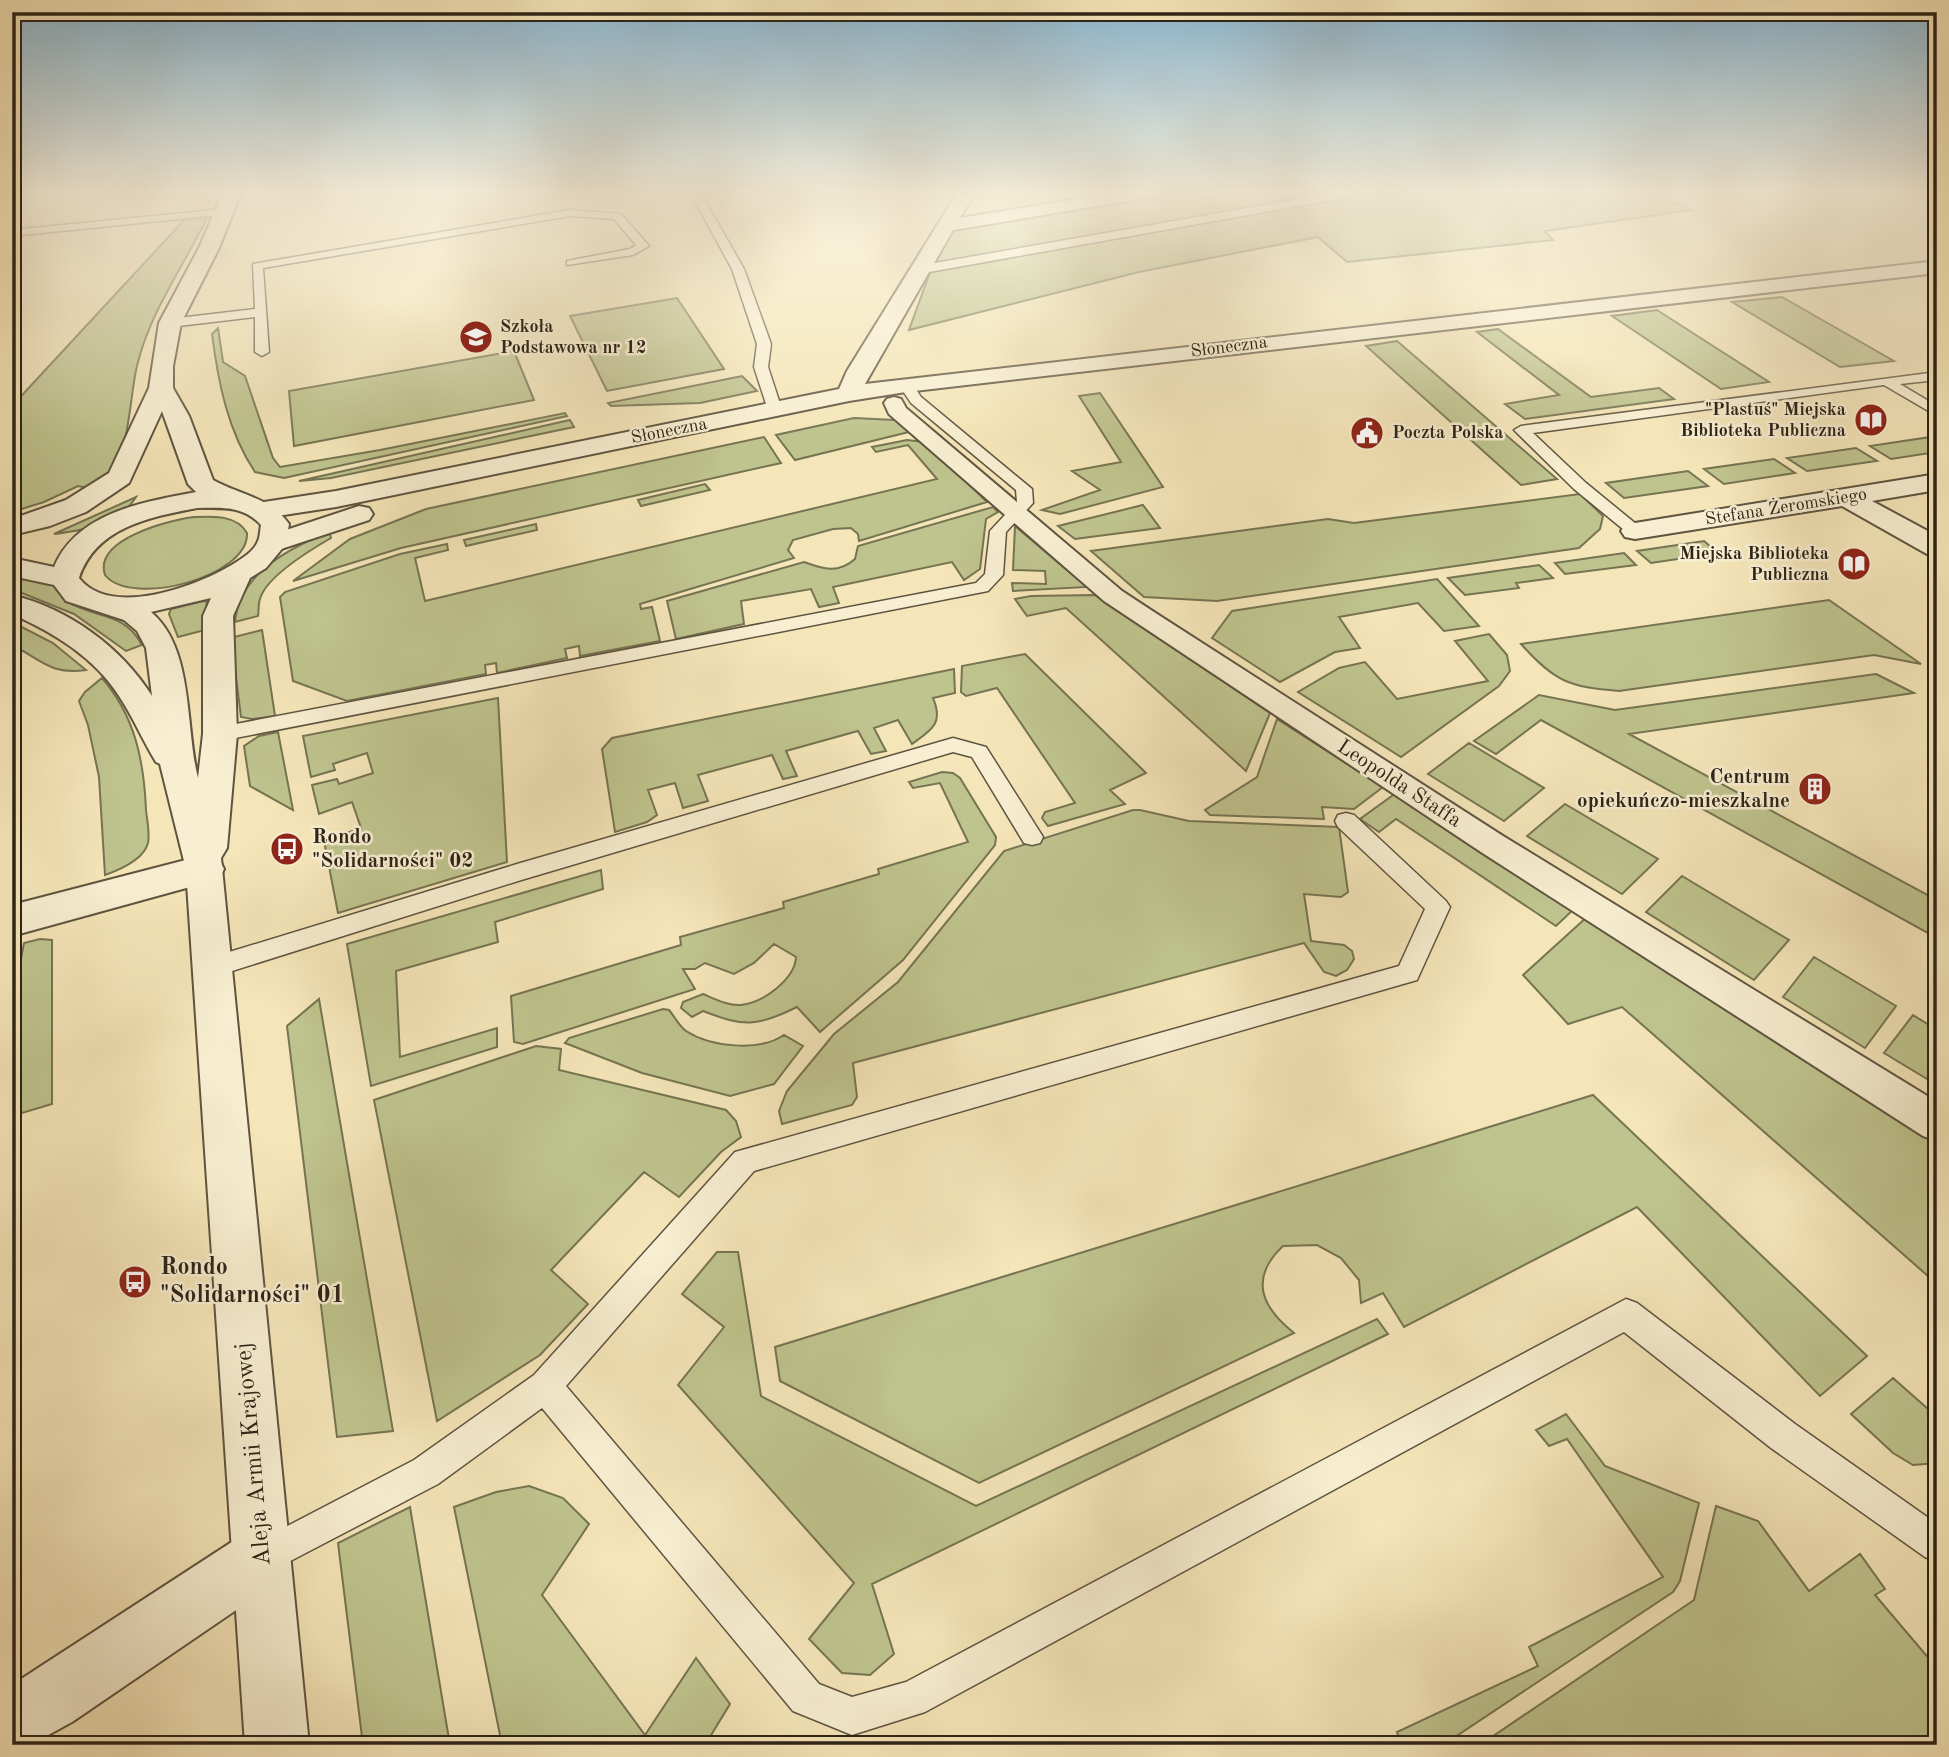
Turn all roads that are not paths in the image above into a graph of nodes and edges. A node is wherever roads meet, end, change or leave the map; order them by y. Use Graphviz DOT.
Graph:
graph roads {
  1 [pos="195,272"];
  2 [pos="258,272"];
  3 [pos="737,272"];
  4 [pos="917,272"];
  5 [pos="1896,272"];
  6 [pos="261,312"];
  7 [pos="170,323"];
  8 [pos="262,352"];
  9 [pos="1937,376"];
  10 [pos="1886,382"];
  11 [pos="161,388"];
  12 [pos="849,394"];
  13 [pos="900,394"];
  14 [pos="773,404"];
  15 [pos="1937,412"];
  16 [pos="147,419"];
  17 [pos="526,460"];
  18 [pos="1937,482"];
  19 [pos="1848,498"];
  20 [pos="229,500"];
  21 [pos="264,510"];
  22 [pos="131,517"];
  23 [pos="1006,522"];
  24 [pos="12,527"];
  25 [pos="99,530"];
  26 [pos="1635,531"];
  27 [pos="12,542"];
  28 [pos="272,544"];
  29 [pos="1937,548"];
  30 [pos="12,567"];
  31 [pos="237,575"];
  32 [pos="64,578"];
  33 [pos="12,604"];
  34 [pos="111,605"];
  35 [pos="220,734"];
  36 [pos="179,774"];
  37 [pos="1346,821"];
  38 [pos="1032,837"];
  39 [pos="205,869"];
  40 [pos="12,921"];
  41 [pos="213,967"];
  42 [pos="1937,1123"];
  43 [pos="545,1386"];
  44 [pos="1937,1545"];
  45 [pos="262,1557"];
  46 [pos="12,1720"];
  47 [pos="277,1745"];
  1 -- 7 [label="street"];
  2 -- 6 [label="lane"];
  3 -- 14 [label="lane"];
  4 -- 12 [label="street"];
  5 -- 13 [label="street, Słoneczna"];
  6 -- 7 [label="lane"];
  6 -- 8 [label="lane"];
  7 -- 11 [label="street"];
  9 -- 10 [label="lane"];
  10 -- 15 [label="lane"];
  10 -- 26 [label="lane"];
  11 -- 16 [label="street"];
  11 -- 20 [label="street"];
  12 -- 13 [label="street, Słoneczna"];
  12 -- 14 [label="street, Słoneczna"];
  13 -- 23 [label="street, Leopolda Staffa"];
  14 -- 17 [label="street, Słoneczna"];
  16 -- 22 [label="street"];
  16 -- 24 [label="street"];
  17 -- 21 [label="street, Słoneczna"];
  17 -- 28 [label="street, Słoneczna"];
  18 -- 19 [label="street, Stefana Żeromskiego"];
  19 -- 26 [label="street, Stefana Żeromskiego"];
  19 -- 29 [label="street"];
  20 -- 21 [label="street"];
  20 -- 22 [label="street"];
  21 -- 28 [label="street"];
  22 -- 25 [label="street"];
  23 -- 35 [label="lane"];
  23 -- 42 [label="street, Leopolda Staffa"];
  25 -- 27 [label="street"];
  25 -- 32 [label="street"];
  28 -- 31 [label="street"];
  30 -- 32 [label="street"];
  31 -- 34 [label="street"];
  31 -- 35 [label="street, Aleja Armii Krajowej"];
  32 -- 34 [label="street"];
  33 -- 36 [label="street, Aleja Armii Krajowej"];
  34 -- 36 [label="street, Aleja Armii Krajowej"];
  35 -- 39 [label="street, Aleja Armii Krajowej"];
  36 -- 39 [label="street, Aleja Armii Krajowej"];
  37 -- 43 [label="lane"];
  38 -- 41 [label="lane"];
  39 -- 40 [label="street"];
  39 -- 41 [label="street, Aleja Armii Krajowej"];
  41 -- 45 [label="street, Aleja Armii Krajowej"];
  43 -- 44 [label="lane"];
  43 -- 45 [label="lane"];
  45 -- 46 [label="street"];
  45 -- 47 [label="street, Aleja Armii Krajowej"];
}
